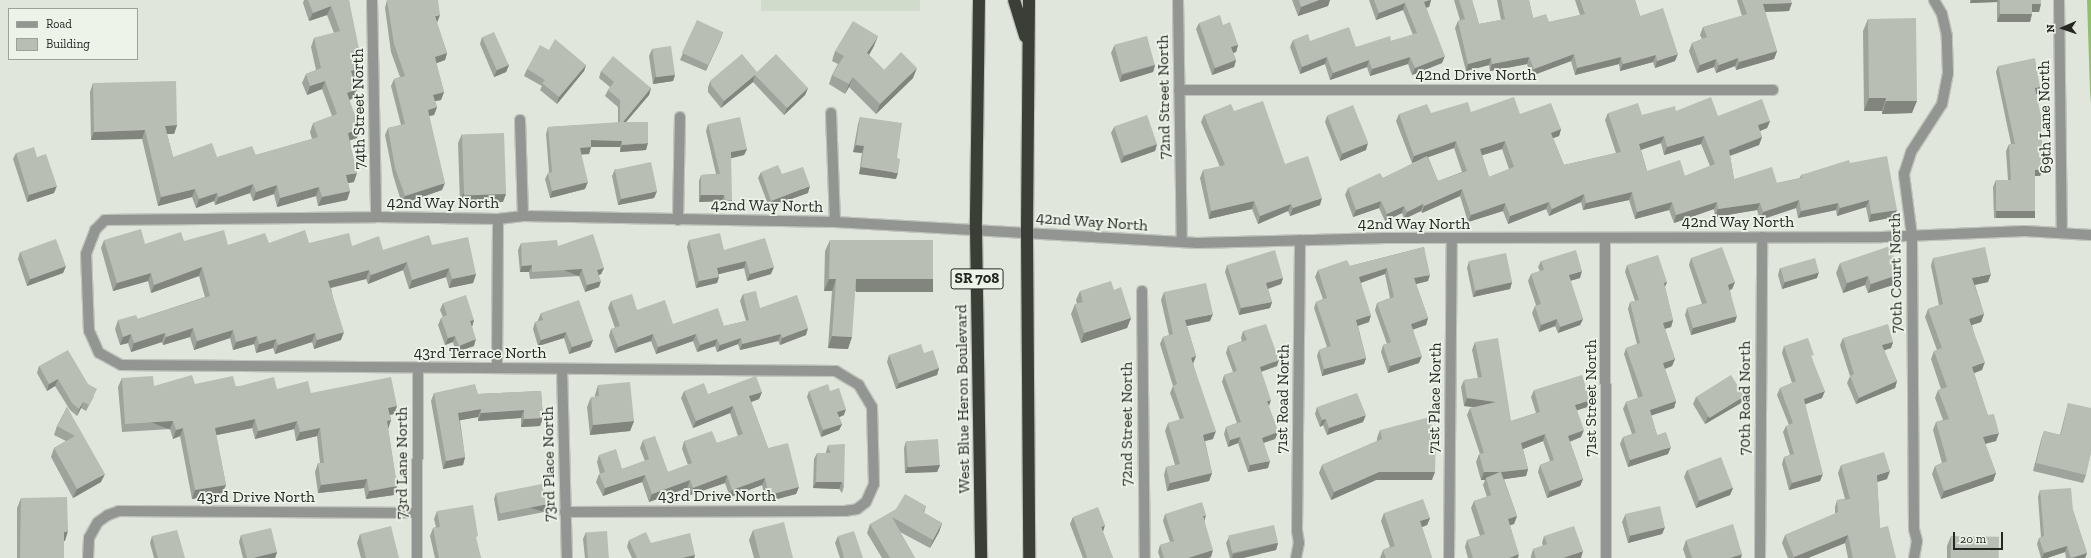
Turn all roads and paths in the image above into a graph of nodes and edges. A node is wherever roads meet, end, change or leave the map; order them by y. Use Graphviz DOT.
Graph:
graph roads {
  1 [pos="372,0"];
  2 [pos="979,0"];
  3 [pos="1014,0"];
  4 [pos="1029,0"];
  5 [pos="1178,0"];
  6 [pos="1934,0"];
  7 [pos="2059,0"];
  8 [pos="1029,49"];
  9 [pos="1179,90"];
  10 [pos="1773,90"];
  11 [pos="831,113"];
  12 [pos="680,117"];
  13 [pos="520,120"];
  14 [pos="523,216"];
  15 [pos="376,217"];
  16 [pos="498,219"];
  17 [pos="678,220"];
  18 [pos="835,222"];
  19 [pos="976,229"];
  20 [pos="1027,233"];
  21 [pos="2062,233"];
  22 [pos="1912,236"];
  23 [pos="2091,236"];
  24 [pos="1762,237"];
  25 [pos="1605,238"];
  26 [pos="1452,239"];
  27 [pos="1300,240"];
  28 [pos="1182,242"];
  29 [pos="1142,291"];
  30 [pos="99,353"];
  31 [pos="497,367"];
  32 [pos="418,368"];
  33 [pos="562,369"];
  34 [pos="866,502"];
  35 [pos="565,512"];
  36 [pos="417,513"];
  37 [pos="88,558"];
  38 [pos="417,558"];
  39 [pos="567,558"];
  40 [pos="981,558"];
  41 [pos="1029,558"];
  42 [pos="1145,558"];
  43 [pos="1296,558"];
  44 [pos="1449,558"];
  45 [pos="1606,558"];
  46 [pos="1760,558"];
  47 [pos="1914,558"];
  1 -- 15 [label="street, 74th Street North"];
  2 -- 19 [label="highway, West Blue Heron Boulevard / SR 708"];
  3 -- 8 [label="highway"];
  4 -- 8 [label="highway, SR 708"];
  5 -- 9 [label="street, 72nd Street North"];
  6 -- 22 [label="street, 70th Court North"];
  7 -- 21 [label="street, 69th Lane North"];
  8 -- 20 [label="highway, SR 708"];
  9 -- 10 [label="street, 42nd Drive North"];
  9 -- 28 [label="street, 72nd Street North"];
  11 -- 18 [label="street"];
  12 -- 17 [label="street"];
  13 -- 14 [label="street"];
  14 -- 16 [label="street, 42nd Way North"];
  14 -- 17 [label="street, 42nd Way North"];
  15 -- 16 [label="street, 42nd Way North"];
  15 -- 30 [label="street, 42nd Way North"];
  16 -- 31 [label="street"];
  17 -- 18 [label="street, 42nd Way North"];
  18 -- 19 [label="street, 42nd Way North"];
  19 -- 20 [label="street, 42nd Way North"];
  19 -- 40 [label="highway, West Blue Heron Boulevard / SR 708"];
  20 -- 28 [label="street, 42nd Way North"];
  20 -- 41 [label="highway, SR 708"];
  21 -- 22 [label="street, 42nd Way North"];
  21 -- 23 [label="street, 42nd Way North"];
  22 -- 24 [label="street, 42nd Way North"];
  22 -- 47 [label="street, 70th Court North"];
  24 -- 25 [label="street, 42nd Way North"];
  24 -- 46 [label="street, 70th Road North"];
  25 -- 26 [label="street, 42nd Way North"];
  25 -- 45 [label="street, 71st Street North"];
  26 -- 27 [label="street, 42nd Way North"];
  26 -- 44 [label="street, 71st Place North"];
  27 -- 28 [label="street, 42nd Way North"];
  27 -- 43 [label="street, 71st Road North"];
  29 -- 42 [label="street, 72nd Street North"];
  30 -- 32 [label="street, 43rd Terrace North"];
  31 -- 32 [label="street, 43rd Terrace North"];
  31 -- 33 [label="street, 43rd Terrace North"];
  32 -- 36 [label="street, 73rd Lane North"];
  33 -- 34 [label="street, 43rd Terrace North"];
  33 -- 35 [label="street, 73rd Place North"];
  34 -- 35 [label="street, 43rd Drive North"];
  35 -- 39 [label="street, 73rd Place North"];
  36 -- 37 [label="street, 43rd Drive North"];
  36 -- 38 [label="street, 73rd Lane North"];
}
